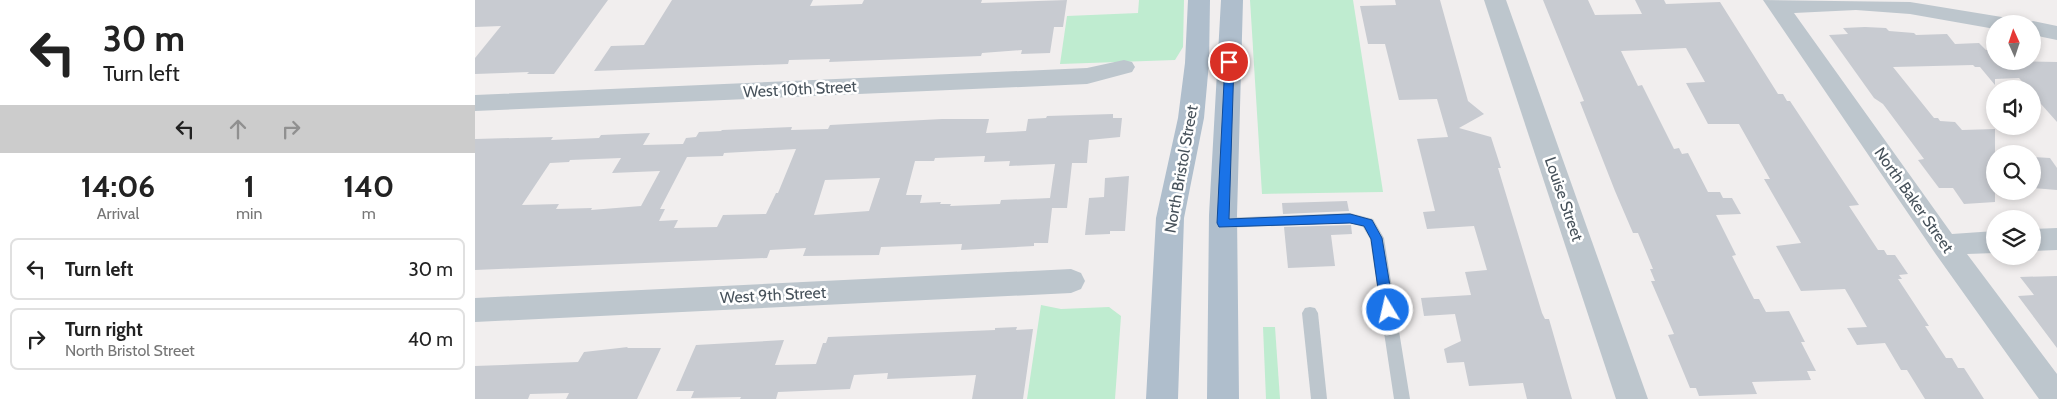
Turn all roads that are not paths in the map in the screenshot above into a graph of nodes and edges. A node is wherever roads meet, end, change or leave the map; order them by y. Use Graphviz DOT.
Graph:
graph roads {
  1 [pos="1199,0"];
  2 [pos="1232,0"];
  3 [pos="1495,0"];
  4 [pos="1776,3"];
  5 [pos="1986,21"];
  6 [pos="2041,30"];
  7 [pos="2057,33"];
  8 [pos="1124,67"];
  9 [pos="475,103"];
  10 [pos="1223,223"];
  11 [pos="2057,239"];
  12 [pos="2041,240"];
  13 [pos="1986,243"];
  14 [pos="1945,245"];
  15 [pos="1071,281"];
  16 [pos="475,310"];
  17 [pos="1310,312"];
  18 [pos="2055,395"];
  19 [pos="1163,399"];
  20 [pos="1223,399"];
  21 [pos="1319,399"];
  22 [pos="1402,399"];
  23 [pos="1632,399"];
  1 -- 19 [label="main road, North Bristol Street"];
  2 -- 10 [label="main road"];
  3 -- 23 [label="street, Louise Street"];
  4 -- 5 [label="street"];
  4 -- 14 [label="street, North Baker Street"];
  6 -- 7 [label="street"];
  8 -- 9 [label="street, West 10th Street"];
  10 -- 20 [label="main road"];
  10 -- 22 [label="lane"];
  11 -- 12 [label="street"];
  13 -- 14 [label="street"];
  14 -- 18 [label="street, North Baker Street"];
  15 -- 16 [label="street, West 9th Street"];
  17 -- 21 [label="lane"];
}
